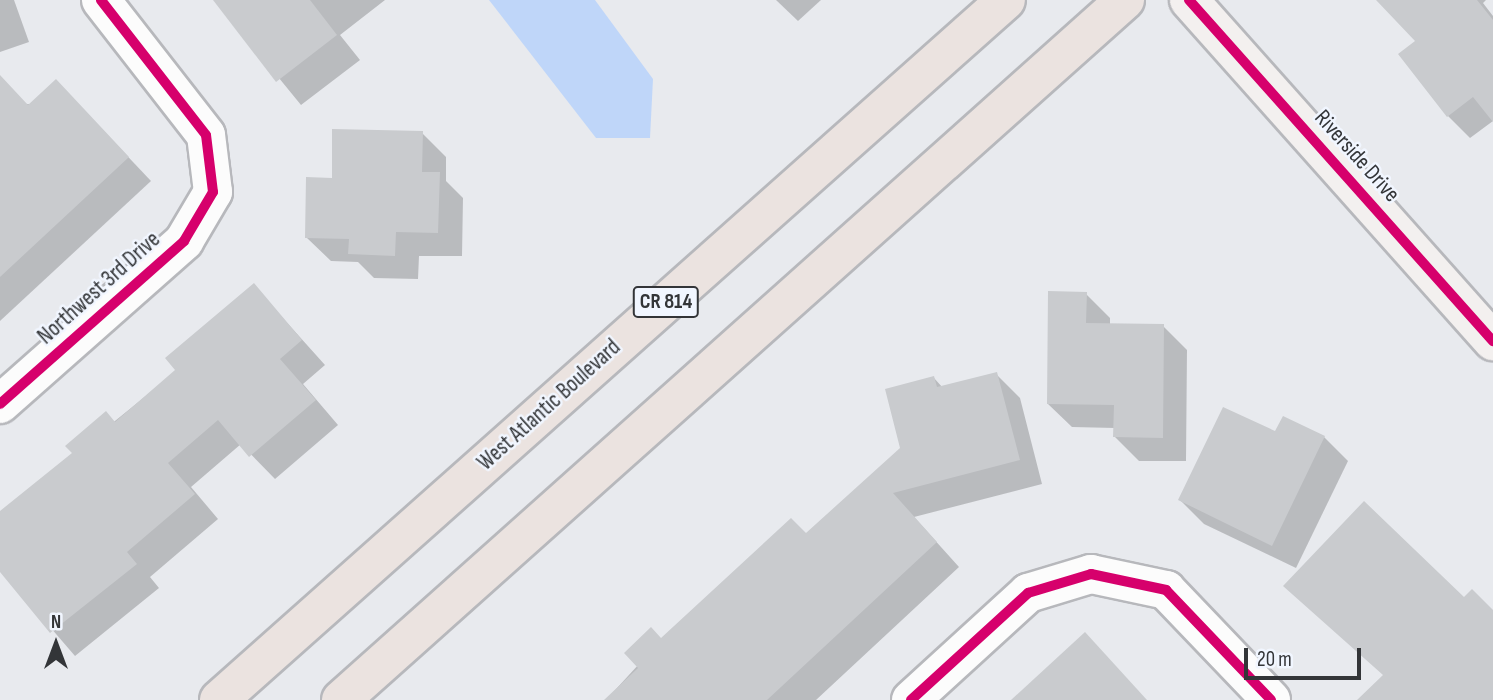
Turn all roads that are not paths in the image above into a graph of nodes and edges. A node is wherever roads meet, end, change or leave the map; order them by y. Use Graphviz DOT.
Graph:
graph roads {
  1 [pos="101,0"];
  2 [pos="1006,0"];
  3 [pos="1125,0"];
  4 [pos="1189,0"];
  5 [pos="1493,341"];
  6 [pos="0,404"];
  7 [pos="219,700"];
  8 [pos="341,700"];
  9 [pos="911,700"];
  10 [pos="1271,700"];
  1 -- 6 [label="street, Northwest 3rd Drive"];
  2 -- 7 [label="main road, West Atlantic Boulevard / CR 814"];
  3 -- 8 [label="main road"];
  4 -- 5 [label="street, Riverside Drive"];
  9 -- 10 [label="street"];
}
